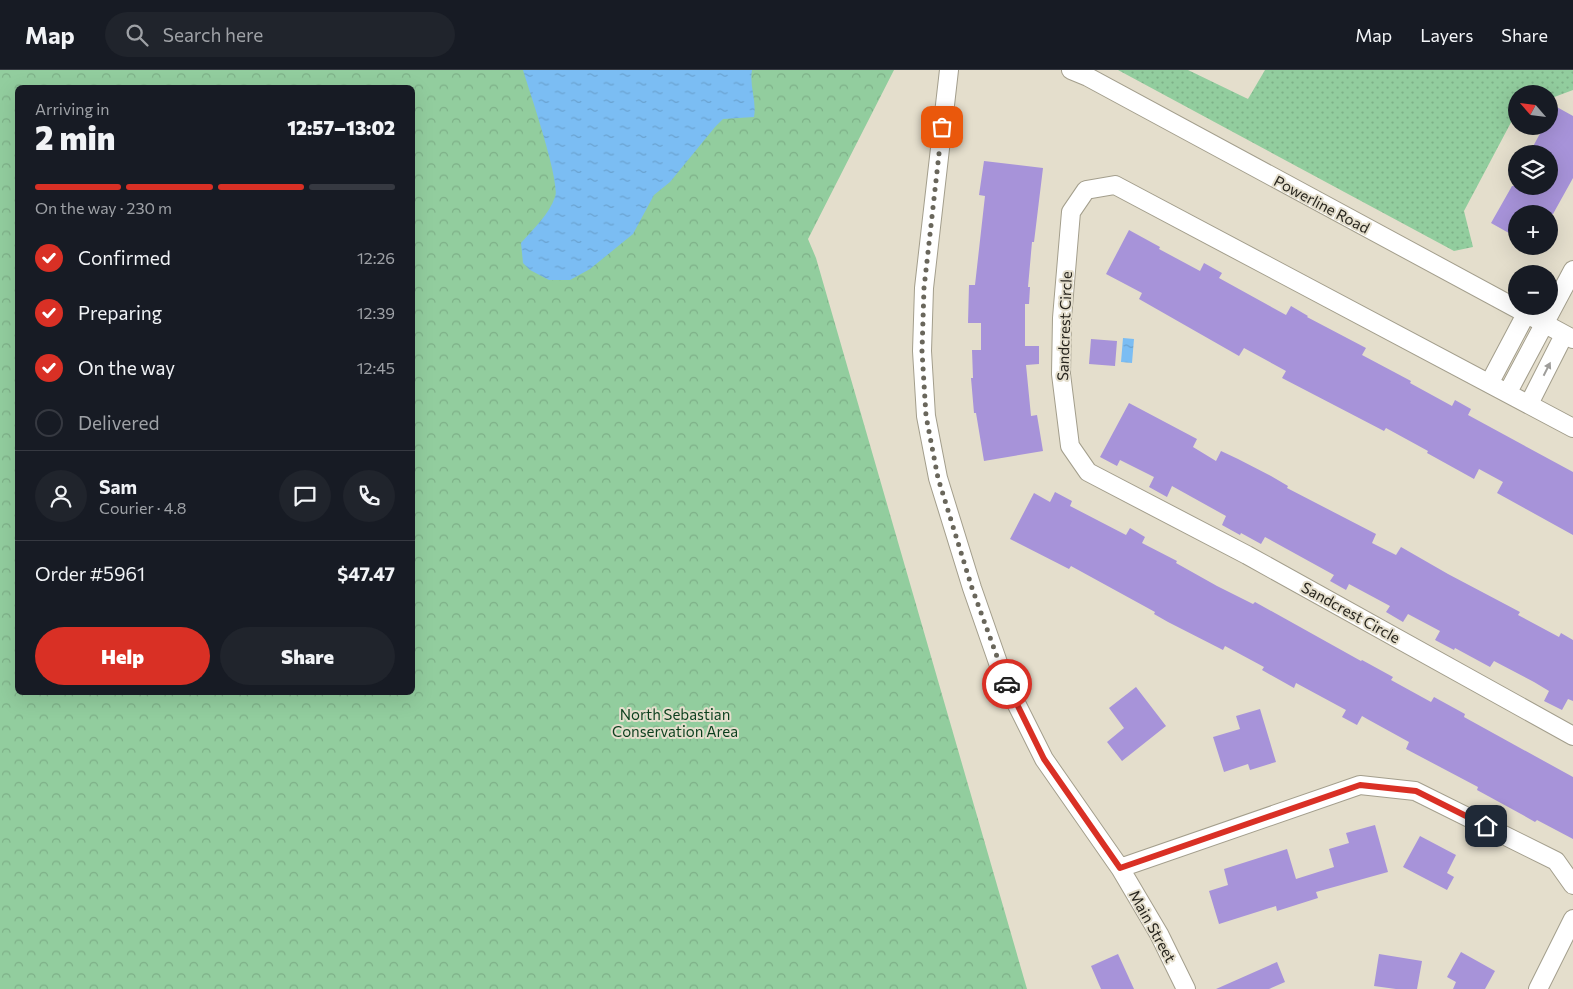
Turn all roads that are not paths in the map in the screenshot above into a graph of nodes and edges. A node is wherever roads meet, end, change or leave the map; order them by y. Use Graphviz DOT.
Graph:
graph roads {
  1 [pos="948,70"];
  2 [pos="1071,70"];
  3 [pos="1573,270"];
  4 [pos="1508,304"];
  5 [pos="1525,315"];
  6 [pos="1528,315"];
  7 [pos="1544,324"];
  8 [pos="1569,337"];
  9 [pos="1490,382"];
  10 [pos="1508,392"];
  11 [pos="1529,404"];
  12 [pos="1573,428"];
  13 [pos="1573,736"];
  14 [pos="1120,868"];
  15 [pos="1573,885"];
  16 [pos="1573,919"];
  17 [pos="1186,989"];
  18 [pos="1538,989"];
  1 -- 14 [label="street, Main Street"];
  2 -- 4 [label="street, Powerline Road"];
  3 -- 7 [label="street"];
  5 -- 9 [label="street"];
  6 -- 7 [label="street, Powerline Road"];
  7 -- 8 [label="street, Powerline Road"];
  7 -- 10 [label="street"];
  11 -- 8 [label="street, one-way"];
  9 -- 10 [label="street, Sandcrest Circle"];
  9 -- 13 [label="street, Sandcrest Circle"];
  10 -- 11 [label="street, Sandcrest Circle"];
  11 -- 12 [label="street, Sandcrest Circle"];
  14 -- 15 [label="street"];
  14 -- 17 [label="street, Main Street"];
  16 -- 18 [label="street"];
}
